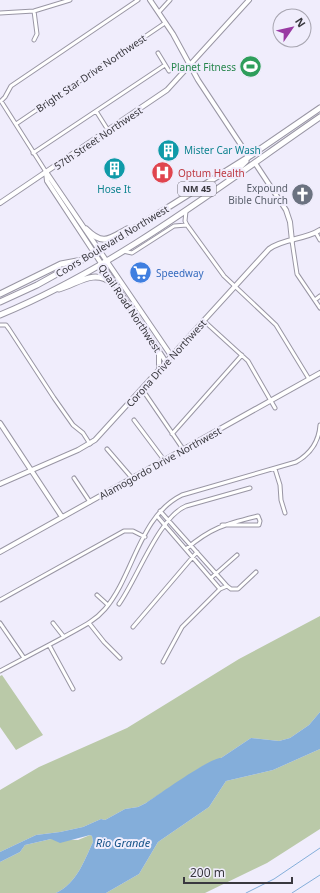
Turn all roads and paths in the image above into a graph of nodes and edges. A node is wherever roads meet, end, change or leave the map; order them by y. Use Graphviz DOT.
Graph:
graph roads {
  1 [pos="70,0"];
  2 [pos="138,0"];
  3 [pos="150,0"];
  4 [pos="170,0"];
  5 [pos="249,0"];
  6 [pos="34,11"];
  7 [pos="159,12"];
  8 [pos="0,14"];
  9 [pos="165,23"];
  10 [pos="34,40"];
  11 [pos="158,54"];
  12 [pos="165,65"];
  13 [pos="190,66"];
  14 [pos="169,71"];
  15 [pos="1,102"];
  16 [pos="320,108"];
  17 [pos="96,111"];
  18 [pos="320,117"];
  19 [pos="16,124"];
  20 [pos="108,130"];
  21 [pos="277,138"];
  22 [pos="34,153"];
  23 [pos="248,158"];
  24 [pos="254,163"];
  25 [pos="46,172"];
  26 [pos="225,183"];
  27 [pos="0,203"];
  28 [pos="187,209"];
  29 [pos="141,224"];
  30 [pos="187,225"];
  31 [pos="86,230"];
  32 [pos="320,230"];
  33 [pos="316,233"];
  34 [pos="320,240"];
  35 [pos="292,241"];
  36 [pos="100,250"];
  37 [pos="123,251"];
  38 [pos="93,254"];
  39 [pos="82,260"];
  40 [pos="107,261"];
  41 [pos="100,265"];
  42 [pos="112,283"];
  43 [pos="235,287"];
  44 [pos="0,294"];
  45 [pos="45,294"];
  46 [pos="320,296"];
  47 [pos="315,300"];
  48 [pos="0,302"];
  49 [pos="320,308"];
  50 [pos="0,315"];
  51 [pos="204,321"];
  52 [pos="0,325"];
  53 [pos="152,328"];
  54 [pos="146,332"];
  55 [pos="159,351"];
  56 [pos="242,355"];
  57 [pos="172,357"];
  58 [pos="166,362"];
  59 [pos="159,371"];
  60 [pos="320,373"];
  61 [pos="309,379"];
  62 [pos="142,389"];
  63 [pos="270,401"];
  64 [pos="274,408"];
  65 [pos="134,420"];
  66 [pos="0,423"];
  67 [pos="320,425"];
  68 [pos="172,434"];
  69 [pos="90,444"];
  70 [pos="107,449"];
  71 [pos="183,449"];
  72 [pos="164,460"];
  73 [pos="32,469"];
  74 [pos="275,469"];
  75 [pos="74,478"];
  76 [pos="132,478"];
  77 [pos="0,484"];
  78 [pos="250,488"];
  79 [pos="90,502"];
  80 [pos="160,511"];
  81 [pos="285,513"];
  82 [pos="157,516"];
  83 [pos="62,517"];
  84 [pos="168,520"];
  85 [pos="164,523"];
  86 [pos="222,525"];
  87 [pos="145,537"];
  88 [pos="191,545"];
  89 [pos="186,550"];
  90 [pos="0,552"];
  91 [pos="197,552"];
  92 [pos="237,555"];
  93 [pos="193,557"];
  94 [pos="256,572"];
  95 [pos="216,574"];
  96 [pos="211,578"];
  97 [pos="227,586"];
  98 [pos="220,589"];
  99 [pos="97,596"];
  100 [pos="0,600"];
  101 [pos="120,604"];
  102 [pos="108,605"];
  103 [pos="54,622"];
  104 [pos="0,623"];
  105 [pos="89,623"];
  106 [pos="133,627"];
  107 [pos="64,636"];
  108 [pos="49,645"];
  109 [pos="24,658"];
  110 [pos="120,658"];
  111 [pos="163,662"];
  112 [pos="0,671"];
  113 [pos="73,688"];
  1 -- 6 [label="street"];
  2 -- 15 [label="street"];
  3 -- 7 [label="street"];
  4 -- 7 [label="street"];
  5 -- 13 [label="street, 57th Street Northwest"];
  6 -- 8 [label="street"];
  6 -- 10 [label="street"];
  7 -- 9 [label="street"];
  9 -- 13 [label="street"];
  9 -- 19 [label="street, Bright Star Drive Northwest"];
  11 -- 12 [label="street"];
  12 -- 14 [label="street"];
  12 -- 17 [label="street"];
  13 -- 20 [label="street, 57th Street Northwest"];
  13 -- 23 [label="street"];
  15 -- 19 [label="street, Quail Road Northwest"];
  16 -- 21 [label="main road, Coors Boulevard Northwest / NM 45"];
  17 -- 20 [label="street"];
  17 -- 22 [label="street"];
  18 -- 24 [label="main road, Coors Boulevard Northwest / NM 45"];
  19 -- 22 [label="street, Quail Road Northwest"];
  20 -- 25 [label="street, 57th Street Northwest"];
  21 -- 23 [label="main road, Coors Boulevard Northwest / NM 45"];
  21 -- 24 [label="main road"];
  22 -- 25 [label="street, Quail Road Northwest"];
  23 -- 26 [label="main road"];
  23 -- 29 [label="main road, Coors Boulevard Northwest / NM 45"];
  24 -- 26 [label="main road, Coors Boulevard Northwest / NM 45"];
  24 -- 35 [label="street"];
  25 -- 27 [label="street, 57th Street Northwest"];
  25 -- 31 [label="street, Quail Road Northwest"];
  25 -- 38 [label="street, Quail Road Northwest"];
  26 -- 28 [label="main road, Coors Boulevard Northwest / NM 45"];
  28 -- 30 [label="street"];
  28 -- 37 [label="main road, Coors Boulevard Northwest / NM 45"];
  29 -- 31 [label="main road"];
  29 -- 36 [label="main road, Coors Boulevard Northwest / NM 45"];
  30 -- 37 [label="street"];
  30 -- 43 [label="street"];
  31 -- 36 [label="street, Quail Road Northwest"];
  32 -- 33 [label="street, Corona Drive Northwest"];
  33 -- 34 [label="street"];
  33 -- 35 [label="street, Corona Drive Northwest"];
  35 -- 43 [label="street, Corona Drive Northwest"];
  35 -- 47 [label="street"];
  36 -- 38 [label="main road, Coors Boulevard Northwest / NM 45"];
  36 -- 40 [label="street, Quail Road Northwest"];
  37 -- 40 [label="main road, Coors Boulevard Northwest / NM 45"];
  38 -- 39 [label="main road, Coors Boulevard Northwest / NM 45"];
  38 -- 41 [label="street, Quail Road Northwest"];
  39 -- 44 [label="main road"];
  39 -- 48 [label="main road, Coors Boulevard Northwest / NM 45"];
  40 -- 41 [label="main road, Coors Boulevard Northwest / NM 45"];
  40 -- 53 [label="street, Quail Road Northwest"];
  41 -- 42 [label="street, Quail Road Northwest"];
  41 -- 45 [label="main road, Coors Boulevard Northwest / NM 45"];
  42 -- 45 [label="main road"];
  42 -- 54 [label="street, Quail Road Northwest"];
  43 -- 51 [label="street, Corona Drive Northwest"];
  43 -- 61 [label="street"];
  45 -- 50 [label="main road, Coors Boulevard Northwest / NM 45"];
  46 -- 47 [label="street"];
  47 -- 49 [label="street"];
  51 -- 56 [label="street"];
  51 -- 57 [label="street, Corona Drive Northwest"];
  52 -- 69 [label="street"];
  53 -- 54 [label="street"];
  53 -- 57 [label="street, Quail Road Northwest"];
  54 -- 55 [label="street, Quail Road Northwest"];
  55 -- 58 [label="street, Quail Road Northwest"];
  55 -- 59 [label="street"];
  56 -- 63 [label="street"];
  56 -- 68 [label="street"];
  57 -- 58 [label="street, Corona Drive Northwest"];
  58 -- 59 [label="street, Corona Drive Northwest"];
  59 -- 62 [label="street, Corona Drive Northwest"];
  60 -- 61 [label="street, Alamogordo Drive Northwest"];
  61 -- 63 [label="street, Alamogordo Drive Northwest"];
  62 -- 68 [label="street"];
  62 -- 69 [label="street, Corona Drive Northwest"];
  63 -- 64 [label="street"];
  63 -- 71 [label="street, Alamogordo Drive Northwest"];
  65 -- 72 [label="street"];
  66 -- 73 [label="street"];
  67 -- 74 [label="street"];
  68 -- 71 [label="street"];
  69 -- 73 [label="street, Corona Drive Northwest"];
  70 -- 76 [label="street"];
  71 -- 72 [label="street, Alamogordo Drive Northwest"];
  72 -- 76 [label="street, Alamogordo Drive Northwest"];
  73 -- 77 [label="street, Corona Drive Northwest"];
  73 -- 83 [label="street"];
  74 -- 80 [label="street"];
  74 -- 81 [label="street"];
  75 -- 79 [label="street"];
  76 -- 79 [label="street, Alamogordo Drive Northwest"];
  78 -- 84 [label="street"];
  79 -- 83 [label="street, Alamogordo Drive Northwest"];
  80 -- 82 [label="street"];
  80 -- 84 [label="street"];
  82 -- 85 [label="street"];
  82 -- 87 [label="street"];
  83 -- 90 [label="street, Alamogordo Drive Northwest"];
  84 -- 85 [label="street"];
  84 -- 88 [label="street"];
  85 -- 89 [label="street"];
  85 -- 101 [label="street"];
  86 -- 86 [label="street"];
  86 -- 88 [label="street"];
  87 -- 100 [label="street"];
  87 -- 102 [label="street"];
  88 -- 89 [label="street"];
  88 -- 91 [label="street"];
  89 -- 93 [label="street"];
  91 -- 93 [label="street"];
  91 -- 95 [label="street"];
  92 -- 95 [label="street"];
  93 -- 96 [label="street"];
  93 -- 106 [label="street"];
  94 -- 97 [label="street"];
  95 -- 96 [label="street"];
  95 -- 97 [label="street"];
  96 -- 98 [label="street"];
  97 -- 98 [label="street"];
  98 -- 111 [label="street"];
  99 -- 102 [label="street"];
  102 -- 105 [label="street"];
  103 -- 107 [label="street"];
  104 -- 109 [label="street"];
  105 -- 107 [label="street"];
  105 -- 110 [label="street"];
  107 -- 108 [label="street"];
  108 -- 109 [label="street"];
  108 -- 113 [label="street"];
  109 -- 112 [label="street"];
}
